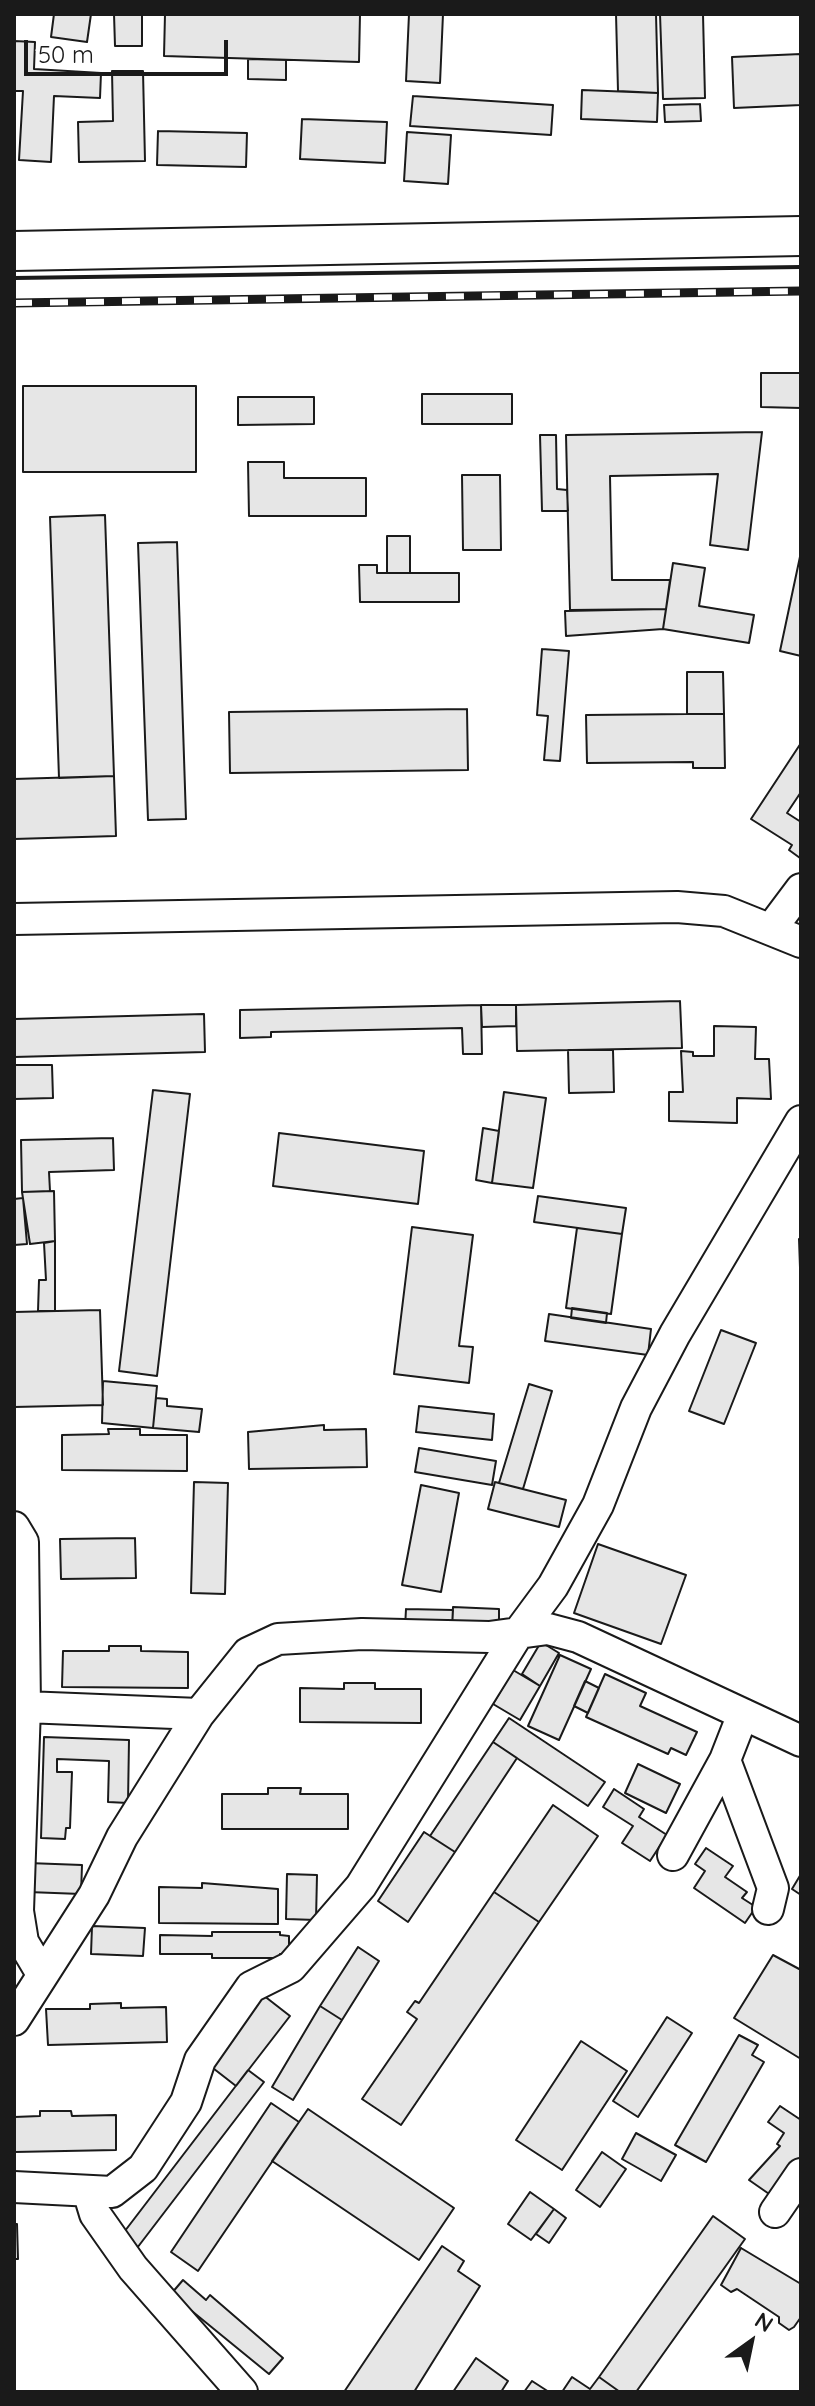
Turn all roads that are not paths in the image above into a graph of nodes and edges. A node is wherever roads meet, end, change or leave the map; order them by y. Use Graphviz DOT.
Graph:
graph roads {
  1 [pos="801,236"];
  2 [pos="14,251"];
  3 [pos="801,889"];
  4 [pos="14,919"];
  5 [pos="771,929"];
  6 [pos="801,942"];
  7 [pos="801,1121"];
  8 [pos="14,1527"];
  9 [pos="519,1632"];
  10 [pos="25,1707"];
  11 [pos="199,1714"];
  12 [pos="743,1714"];
  13 [pos="801,1741"];
  14 [pos="725,1760"];
  15 [pos="673,1855"];
  16 [pos="768,1909"];
  17 [pos="42,1974"];
  18 [pos="14,2020"];
  19 [pos="801,2174"];
  20 [pos="14,2187"];
  21 [pos="88,2191"];
  22 [pos="775,2212"];
  23 [pos="242,2392"];
  1 -- 2 [label="main road"];
  3 -- 5 [label="street"];
  4 -- 5 [label="street"];
  5 -- 6 [label="street"];
  7 -- 9 [label="street"];
  8 -- 10 [label="street"];
  9 -- 11 [label="street"];
  9 -- 12 [label="street"];
  9 -- 21 [label="street"];
  10 -- 11 [label="street"];
  10 -- 17 [label="street"];
  11 -- 17 [label="street"];
  12 -- 13 [label="street"];
  12 -- 14 [label="street"];
  14 -- 15 [label="street"];
  14 -- 16 [label="street"];
  17 -- 18 [label="street"];
  19 -- 22 [label="street"];
  20 -- 21 [label="street"];
  21 -- 23 [label="street"];
}
